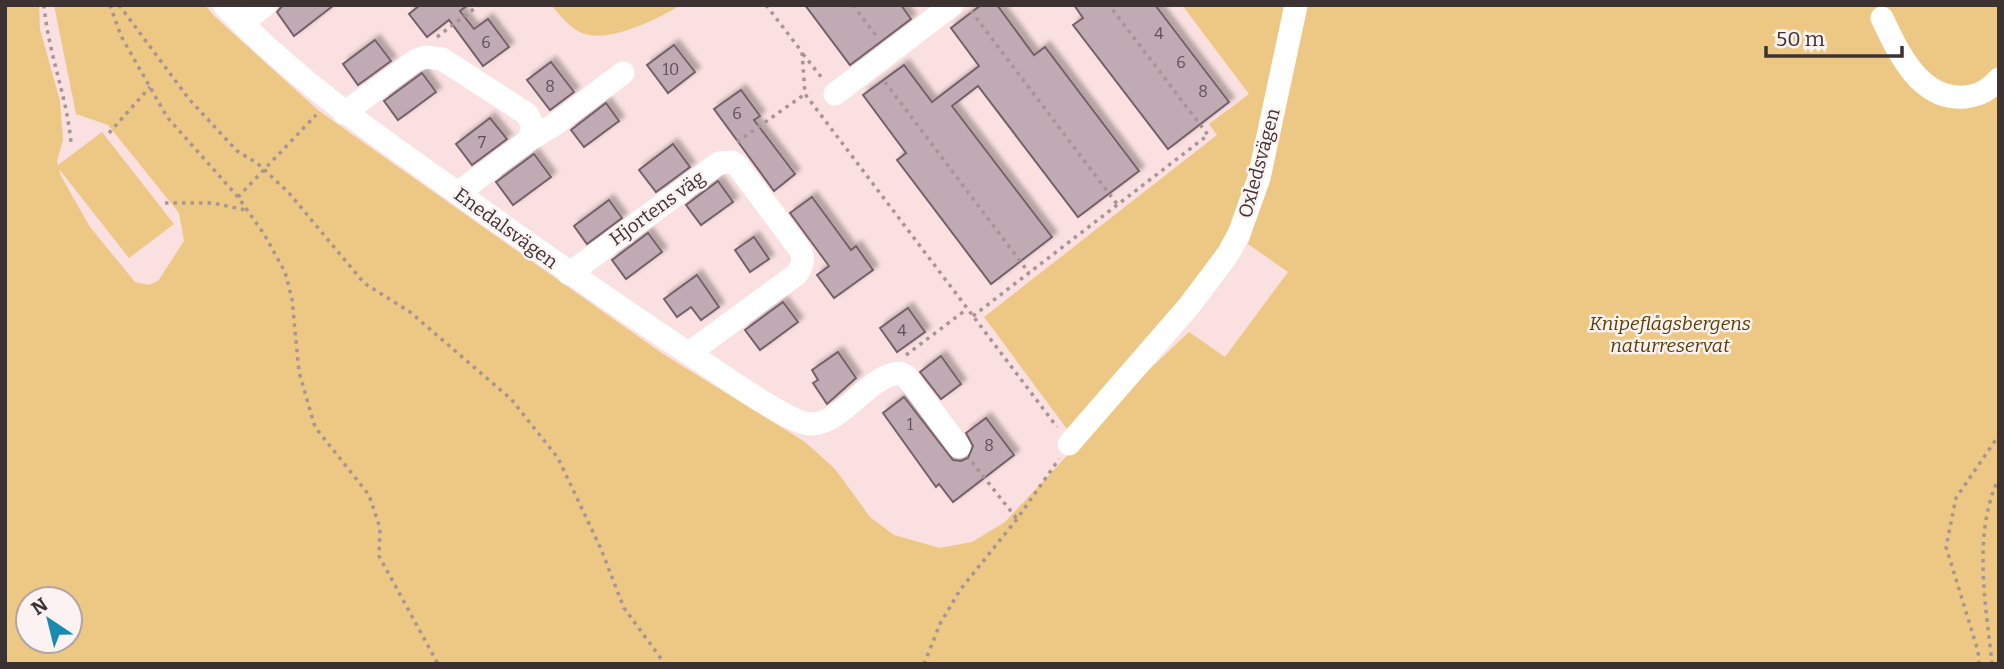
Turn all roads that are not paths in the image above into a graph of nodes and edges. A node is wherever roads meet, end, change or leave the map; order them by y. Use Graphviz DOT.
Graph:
graph roads {
  1 [pos="224,5"];
  2 [pos="265,5"];
  3 [pos="952,5"];
  4 [pos="1296,5"];
  5 [pos="1882,18"];
  6 [pos="242,23"];
  7 [pos="623,73"];
  8 [pos="1999,79"];
  9 [pos="835,94"];
  10 [pos="337,107"];
  11 [pos="529,140"];
  12 [pos="458,193"];
  13 [pos="569,274"];
  14 [pos="689,354"];
  15 [pos="1069,444"];
  16 [pos="960,447"];
  1 -- 6 [label="street, Enedalsvägen"];
  2 -- 6 [label="street"];
  3 -- 9 [label="street"];
  4 -- 15 [label="street, Oxledsvägen"];
  5 -- 8 [label="street"];
  6 -- 10 [label="street, Enedalsvägen"];
  7 -- 11 [label="street"];
  10 -- 11 [label="street"];
  10 -- 12 [label="street, Enedalsvägen"];
  11 -- 12 [label="street"];
  12 -- 13 [label="street, Enedalsvägen"];
  13 -- 14 [label="street, Enedalsvägen"];
  13 -- 14 [label="street, Hjortens väg"];
  14 -- 16 [label="street, Enedalsvägen"];
}
